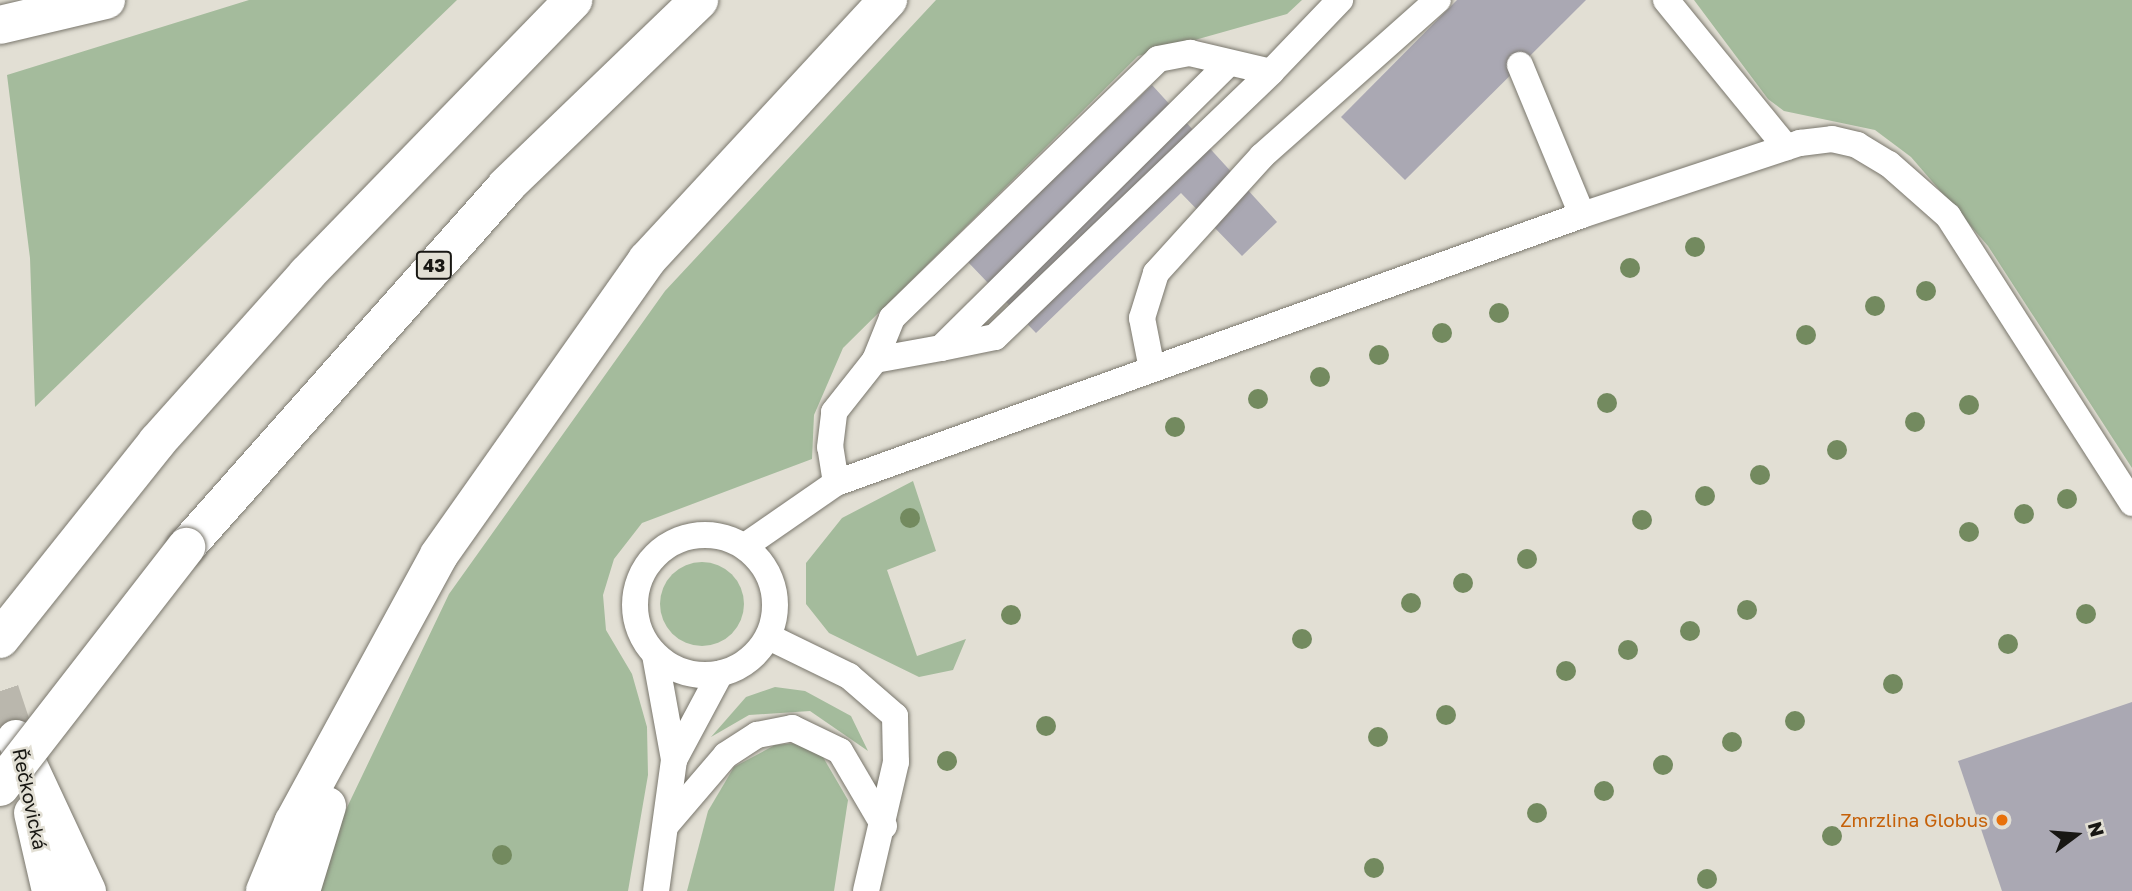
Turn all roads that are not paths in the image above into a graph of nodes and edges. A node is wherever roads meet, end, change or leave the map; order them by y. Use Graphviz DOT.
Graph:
graph roads {
  1 [pos="106,0"];
  2 [pos="573,0"];
  3 [pos="699,0"];
  4 [pos="888,0"];
  5 [pos="1340,0"];
  6 [pos="1438,0"];
  7 [pos="1666,0"];
  8 [pos="0,25"];
  9 [pos="1229,63"];
  10 [pos="1520,65"];
  11 [pos="1271,72"];
  12 [pos="1786,147"];
  13 [pos="1582,215"];
  14 [pos="941,348"];
  15 [pos="874,360"];
  16 [pos="1152,369"];
  17 [pos="836,483"];
  18 [pos="2132,503"];
  19 [pos="745,546"];
  20 [pos="395,630"];
  21 [pos="769,637"];
  22 [pos="0,639"];
  23 [pos="655,655"];
  24 [pos="720,674"];
  25 [pos="674,760"];
  26 [pos="0,788"];
  27 [pos="666,825"];
  28 [pos="884,826"];
  29 [pos="51,891"];
  30 [pos="87,891"];
  31 [pos="265,891"];
  32 [pos="301,891"];
  33 [pos="656,891"];
  34 [pos="866,891"];
  1 -- 8 [label="main road"];
  2 -- 22 [label="main road"];
  3 -- 26 [label="main road, 43, bridge"];
  4 -- 20 [label="main road"];
  5 -- 11 [label="lane"];
  6 -- 16 [label="lane"];
  7 -- 12 [label="lane"];
  9 -- 11 [label="lane"];
  9 -- 14 [label="lane"];
  9 -- 15 [label="lane"];
  10 -- 13 [label="lane"];
  11 -- 14 [label="lane"];
  12 -- 13 [label="lane"];
  12 -- 18 [label="lane"];
  13 -- 16 [label="lane"];
  14 -- 15 [label="lane"];
  15 -- 17 [label="lane"];
  16 -- 17 [label="lane"];
  17 -- 19 [label="lane"];
  19 -- 21 [label="lane"];
  19 -- 23 [label="lane"];
  20 -- 31 [label="main road"];
  20 -- 32 [label="main road"];
  21 -- 24 [label="lane"];
  21 -- 28 [label="lane"];
  23 -- 24 [label="lane"];
  23 -- 25 [label="lane"];
  24 -- 25 [label="lane"];
  25 -- 27 [label="lane"];
  27 -- 28 [label="lane"];
  27 -- 33 [label="lane"];
  28 -- 34 [label="lane"];
  29 -- 30 [label="main road, Řečkovická"];
}
